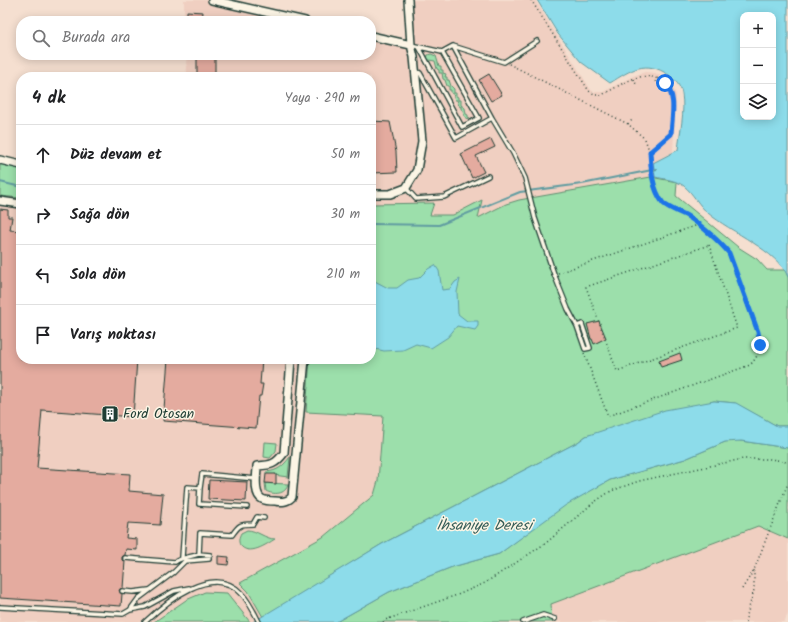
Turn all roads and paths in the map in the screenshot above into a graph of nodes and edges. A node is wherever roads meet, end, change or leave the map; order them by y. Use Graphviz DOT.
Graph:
graph roads {
  1 [pos="212,0"];
  2 [pos="408,0"];
  3 [pos="531,0"];
  4 [pos="283,16"];
  5 [pos="376,37"];
  6 [pos="537,41"];
  7 [pos="415,46"];
  8 [pos="453,46"];
  9 [pos="442,52"];
  10 [pos="504,62"];
  11 [pos="415,71"];
  12 [pos="658,78"];
  13 [pos="634,79"];
  14 [pos="655,82"];
  15 [pos="636,84"];
  16 [pos="670,106"];
  17 [pos="673,108"];
  18 [pos="492,118"];
  19 [pos="633,119"];
  20 [pos="628,124"];
  21 [pos="635,130"];
  22 [pos="633,133"];
  23 [pos="650,152"];
  24 [pos="0,160"];
  25 [pos="16,164"];
  26 [pos="488,176"];
  27 [pos="406,188"];
  28 [pos="376,194"];
  29 [pos="0,201"];
  30 [pos="16,203"];
  31 [pos="698,225"];
  32 [pos="709,245"];
  33 [pos="554,275"];
  34 [pos="585,349"];
  35 [pos="291,364"];
  36 [pos="305,364"];
  37 [pos="788,464"];
  38 [pos="256,479"];
  39 [pos="788,483"];
  40 [pos="200,488"];
  41 [pos="247,507"];
  42 [pos="264,518"];
  43 [pos="199,554"];
  44 [pos="182,557"];
  45 [pos="125,558"];
  46 [pos="754,570"];
  47 [pos="189,588"];
  48 [pos="742,589"];
  49 [pos="151,590"];
  50 [pos="122,591"];
  51 [pos="0,607"];
  52 [pos="130,610"];
  53 [pos="555,618"];
  54 [pos="145,622"];
  55 [pos="259,622"];
  56 [pos="383,622"];
  57 [pos="523,622"];
  58 [pos="745,622"];
  1 -- 4 [label="street"];
  2 -- 7 [label="street"];
  3 -- 13 [label="path"];
  5 -- 7 [label="street"];
  6 -- 10 [label="lane"];
  7 -- 9 [label="lane"];
  7 -- 9 [label="lane"];
  7 -- 11 [label="street"];
  8 -- 9 [label="lane"];
  8 -- 10 [label="lane"];
  8 -- 18 [label="lane"];
  10 -- 20 [label="path"];
  11 -- 18 [label="lane"];
  11 -- 27 [label="street"];
  12 -- 13 [label="path"];
  12 -- 14 [label="path"];
  12 -- 17 [label="path"];
  13 -- 15 [label="path"];
  16 -- 17 [label="path"];
  17 -- 23 [label="path"];
  18 -- 33 [label="lane"];
  19 -- 20 [label="path"];
  20 -- 21 [label="path"];
  21 -- 22 [label="path"];
  21 -- 23 [label="path"];
  23 -- 31 [label="path"];
  24 -- 25 [label="street"];
  26 -- 27 [label="lane"];
  27 -- 28 [label="street"];
  29 -- 30 [label="street"];
  31 -- 33 [label="path"];
  31 -- 34 [label="path"];
  32 -- 32 [label="path"];
  33 -- 34 [label="lane"];
  35 -- 38 [label="street"];
  36 -- 38 [label="street"];
  37 -- 56 [label="path"];
  38 -- 40 [label="lane"];
  39 -- 46 [label="path"];
  40 -- 41 [label="lane"];
  40 -- 44 [label="lane"];
  42 -- 43 [label="lane"];
  43 -- 44 [label="lane"];
  43 -- 49 [label="lane"];
  44 -- 45 [label="lane"];
  46 -- 48 [label="path"];
  46 -- 58 [label="path"];
  47 -- 52 [label="lane"];
  47 -- 54 [label="lane"];
  47 -- 55 [label="lane"];
  49 -- 50 [label="lane"];
  49 -- 52 [label="lane"];
  51 -- 52 [label="lane"];
  53 -- 57 [label="lane"];
}
